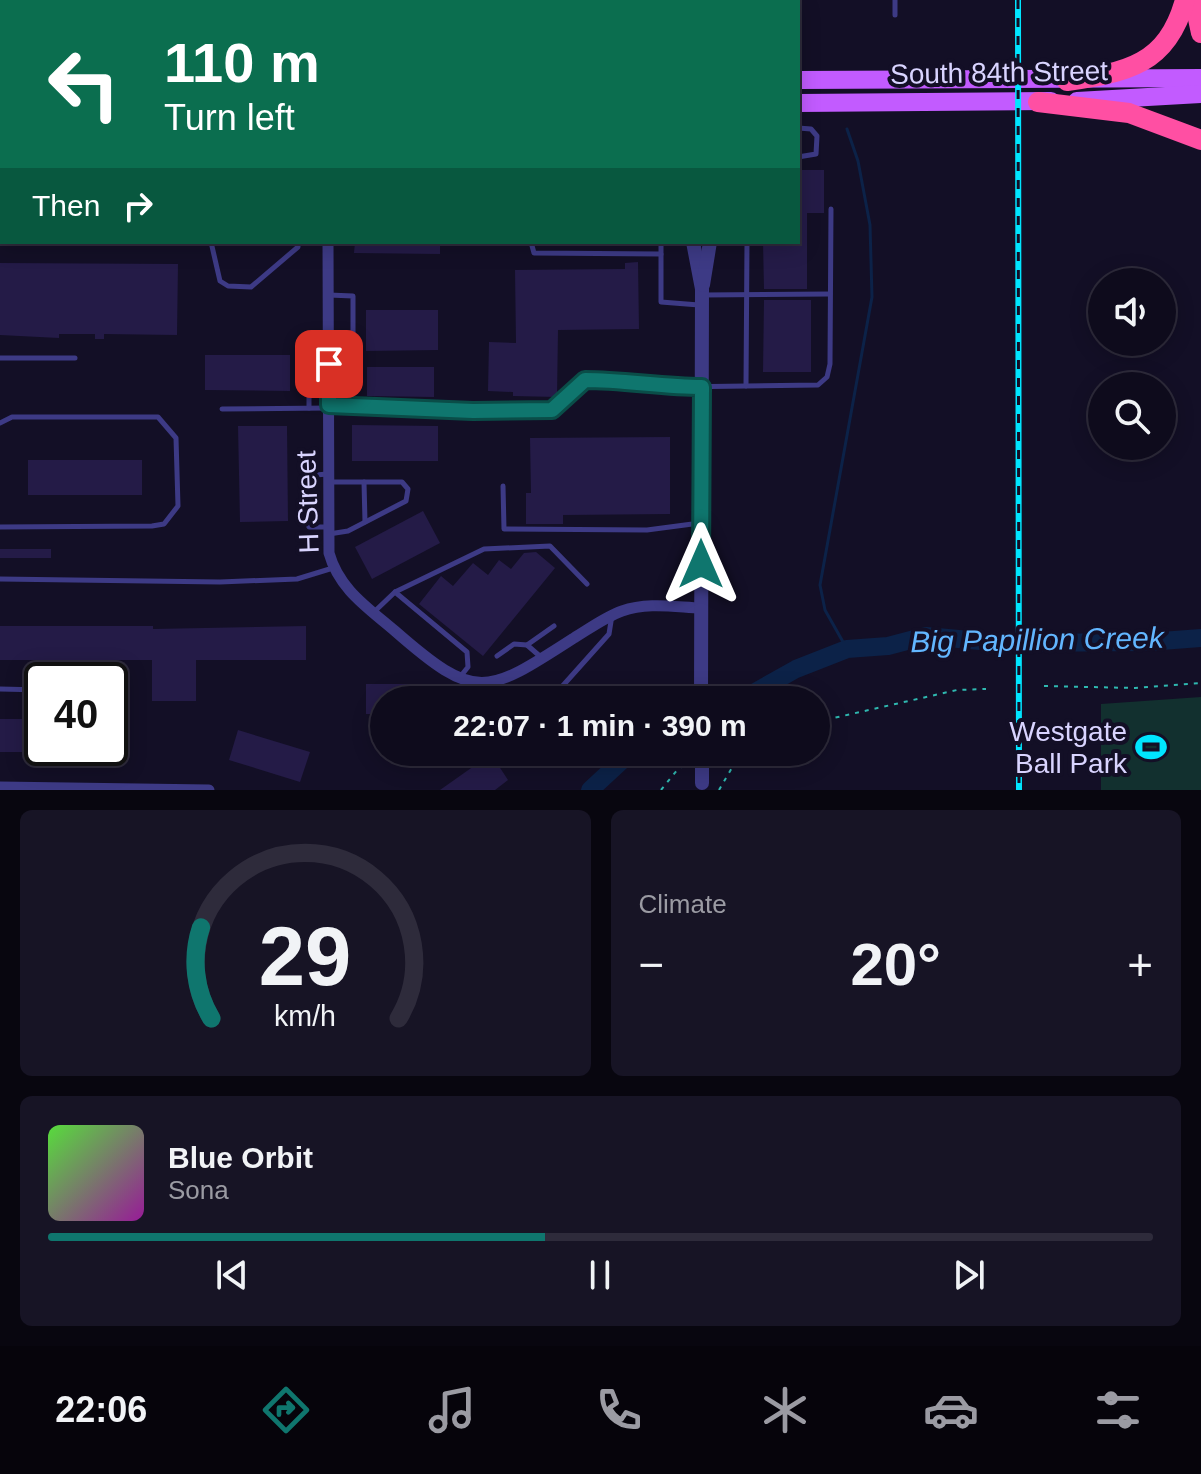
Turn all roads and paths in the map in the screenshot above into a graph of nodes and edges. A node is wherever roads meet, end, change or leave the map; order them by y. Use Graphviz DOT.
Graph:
graph roads {
  1 [pos="895,0"];
  2 [pos="1185,0"];
  3 [pos="1194,0"];
  4 [pos="895,15"];
  5 [pos="1201,33"];
  6 [pos="1201,78"];
  7 [pos="800,80"];
  8 [pos="1067,81"];
  9 [pos="1201,94"];
  10 [pos="1038,102"];
  11 [pos="800,103"];
  12 [pos="800,128"];
  13 [pos="1201,140"];
  14 [pos="800,157"];
  15 [pos="831,209"];
  16 [pos="211,244"];
  17 [pos="298,244"];
  18 [pos="328,244"];
  19 [pos="532,244"];
  20 [pos="661,244"];
  21 [pos="693,244"];
  22 [pos="710,244"];
  23 [pos="747,244"];
  24 [pos="661,254"];
  25 [pos="747,294"];
  26 [pos="830,294"];
  27 [pos="328,295"];
  28 [pos="702,297"];
  29 [pos="329,345"];
  30 [pos="0,358"];
  31 [pos="75,358"];
  32 [pos="329,364"];
  33 [pos="746,386"];
  34 [pos="702,387"];
  35 [pos="329,407"];
  36 [pos="309,408"];
  37 [pos="222,409"];
  38 [pos="0,423"];
  39 [pos="328,478"];
  40 [pos="364,482"];
  41 [pos="503,486"];
  42 [pos="365,522"];
  43 [pos="701,522"];
  44 [pos="0,527"];
  45 [pos="328,531"];
  46 [pos="334,568"];
  47 [pos="0,579"];
  48 [pos="587,584"];
  49 [pos="395,592"];
  50 [pos="701,608"];
  51 [pos="373,612"];
  52 [pos="613,614"];
  53 [pos="554,626"];
  54 [pos="527,645"];
  55 [pos="497,656"];
  56 [pos="543,659"];
  57 [pos="458,679"];
  58 [pos="1201,683"];
  59 [pos="563,686"];
  60 [pos="701,686"];
  61 [pos="1044,686"];
  62 [pos="0,689"];
  63 [pos="986,689"];
  64 [pos="24,690"];
  65 [pos="830,719"];
  66 [pos="683,766"];
  67 [pos="701,766"];
  68 [pos="733,766"];
  69 [pos="0,787"];
  70 [pos="702,787"];
  71 [pos="42,789"];
  72 [pos="209,790"];
  73 [pos="661,790"];
  74 [pos="719,790"];
  1 -- 4 [label="lane"];
  2 -- 8 [label="highway"];
  3 -- 5 [label="highway"];
  6 -- 8 [label="main road, South 84th Street"];
  7 -- 8 [label="main road, South 84th Street"];
  9 -- 10 [label="main road, South 84th Street"];
  10 -- 11 [label="main road, South 84th Street"];
  10 -- 13 [label="highway"];
  12 -- 14 [label="lane"];
  15 -- 26 [label="lane"];
  16 -- 17 [label="lane"];
  18 -- 27 [label="street, H Street"];
  19 -- 24 [label="lane"];
  20 -- 24 [label="lane"];
  21 -- 28 [label="street"];
  22 -- 28 [label="street"];
  23 -- 25 [label="lane"];
  24 -- 28 [label="lane"];
  25 -- 26 [label="lane"];
  25 -- 28 [label="lane"];
  25 -- 33 [label="lane"];
  26 -- 33 [label="lane"];
  27 -- 29 [label="street, H Street"];
  27 -- 29 [label="lane"];
  28 -- 34 [label="street"];
  29 -- 32 [label="street, H Street"];
  30 -- 31 [label="lane"];
  32 -- 35 [label="street, H Street"];
  32 -- 36 [label="lane"];
  33 -- 34 [label="lane"];
  34 -- 35 [label="lane"];
  34 -- 43 [label="street"];
  35 -- 36 [label="lane"];
  35 -- 39 [label="street, H Street"];
  36 -- 37 [label="lane"];
  38 -- 44 [label="lane"];
  39 -- 40 [label="lane"];
  39 -- 45 [label="street, H Street"];
  39 -- 45 [label="lane"];
  40 -- 42 [label="lane"];
  40 -- 42 [label="lane"];
  41 -- 43 [label="lane"];
  42 -- 45 [label="lane"];
  43 -- 50 [label="street"];
  45 -- 46 [label="street, H Street"];
  46 -- 47 [label="lane"];
  46 -- 51 [label="street"];
  48 -- 49 [label="lane"];
  49 -- 51 [label="lane"];
  49 -- 57 [label="lane"];
  50 -- 52 [label="street"];
  50 -- 60 [label="street"];
  51 -- 57 [label="street"];
  52 -- 56 [label="street"];
  52 -- 59 [label="lane"];
  53 -- 54 [label="lane"];
  54 -- 55 [label="lane"];
  54 -- 56 [label="lane"];
  56 -- 57 [label="street"];
  58 -- 61 [label="path"];
  62 -- 64 [label="lane"];
  63 -- 65 [label="path"];
  66 -- 73 [label="path"];
  67 -- 70 [label="street, bridge"];
  68 -- 74 [label="path"];
  69 -- 71 [label="street"];
  71 -- 72 [label="street"];
}
